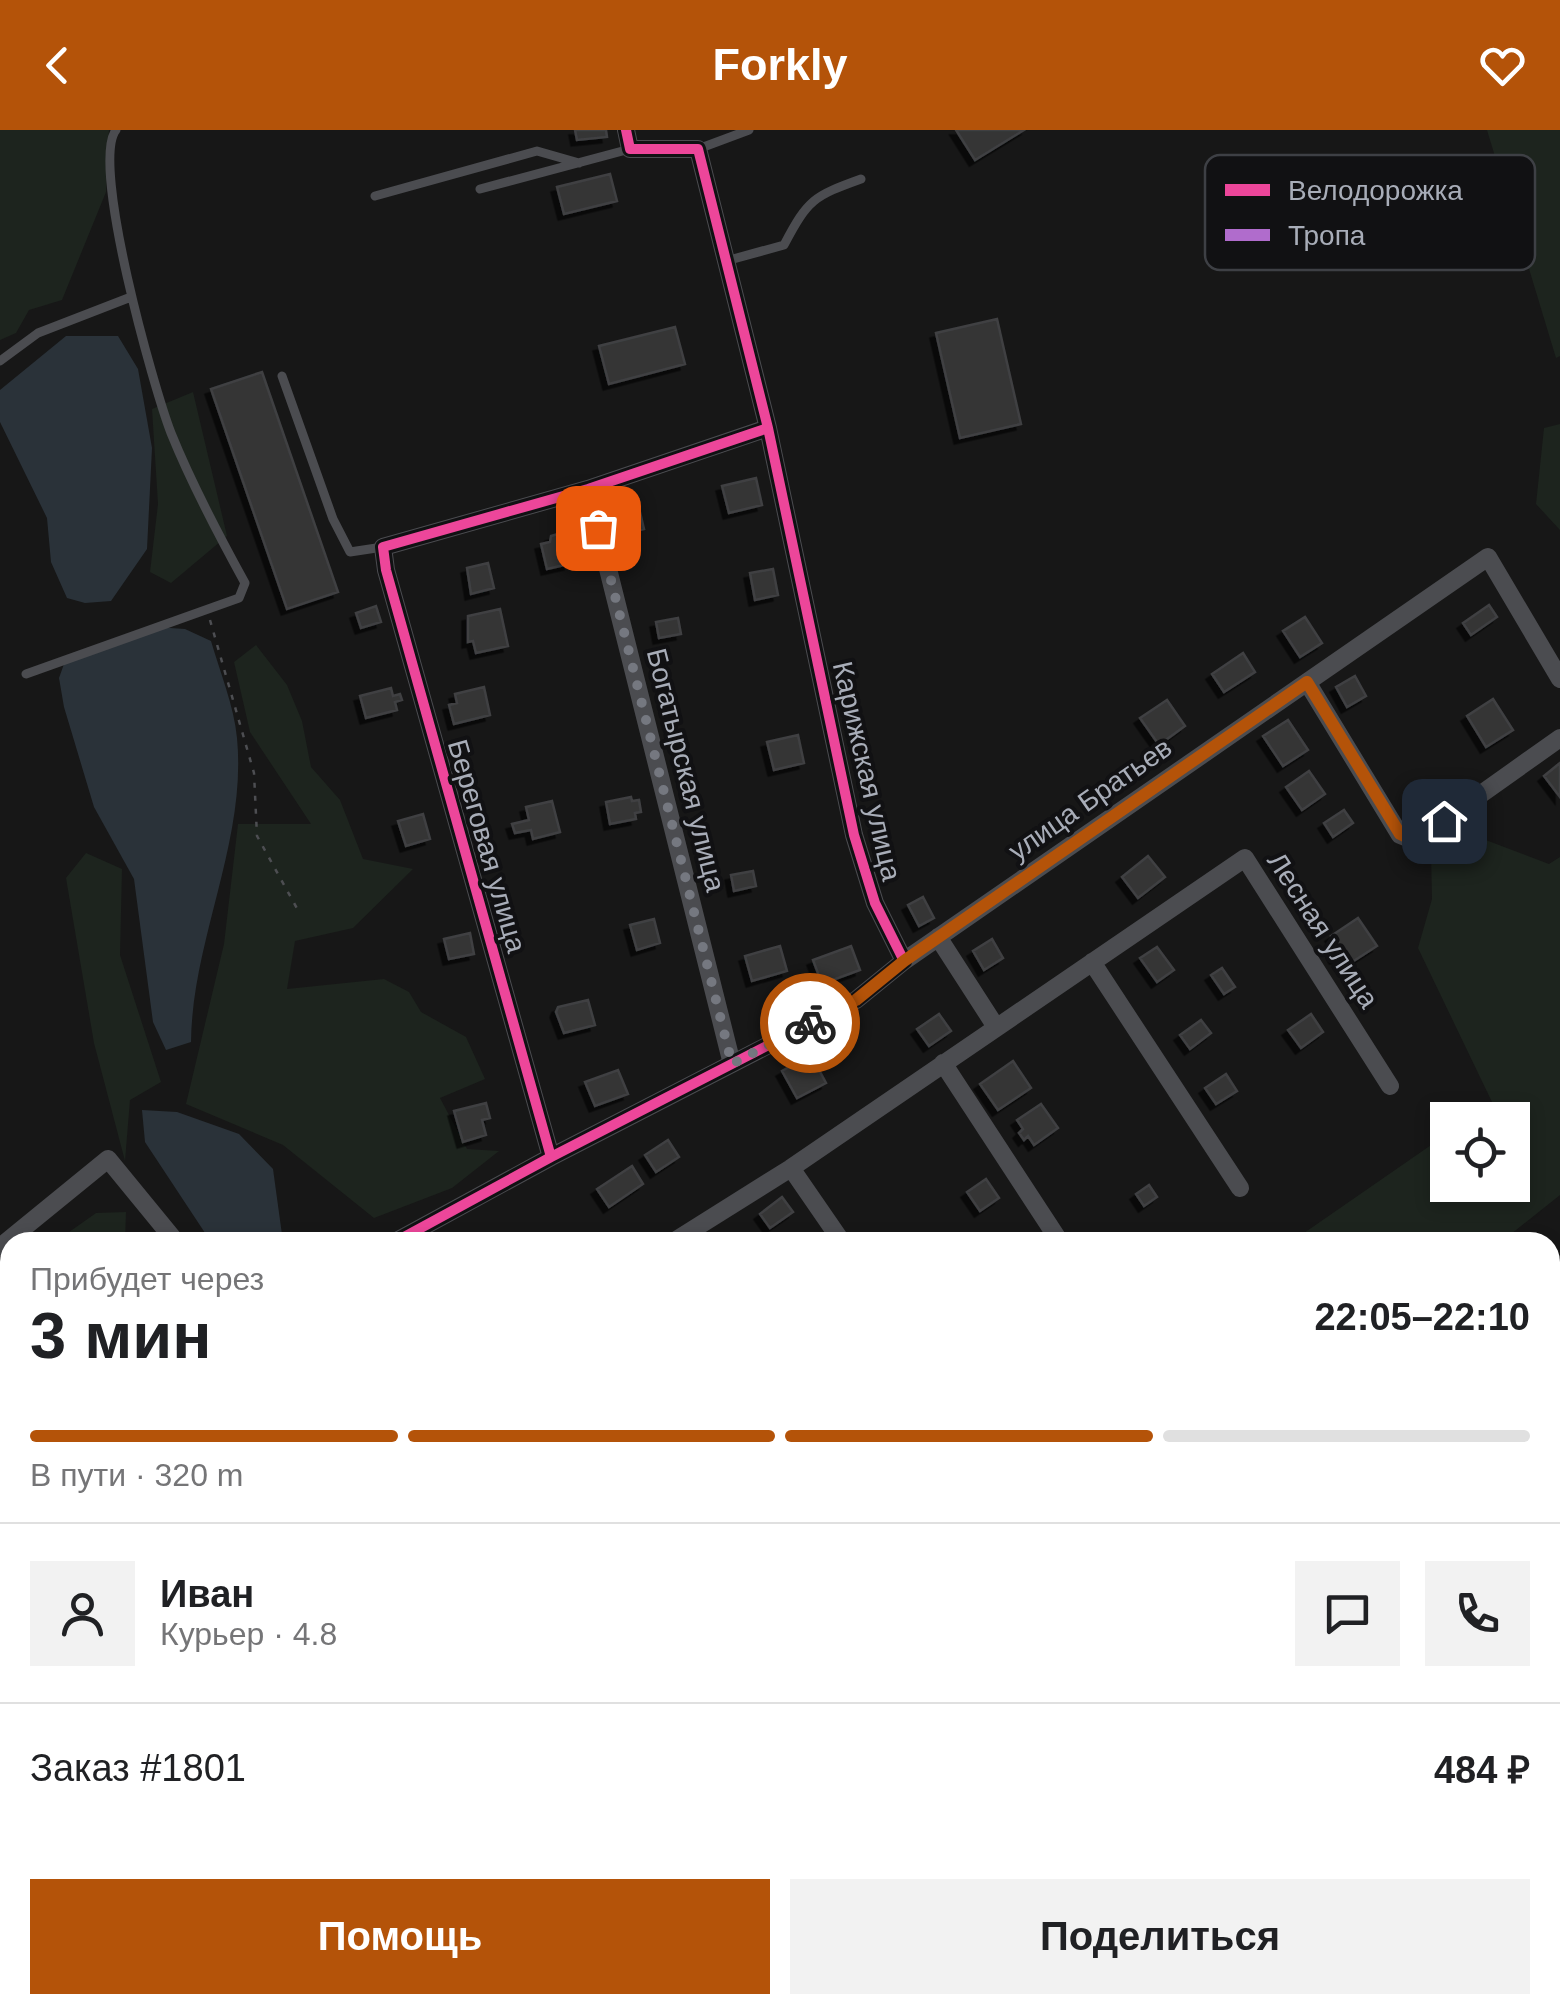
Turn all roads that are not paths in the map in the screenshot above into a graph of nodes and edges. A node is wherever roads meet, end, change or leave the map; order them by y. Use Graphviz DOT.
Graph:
graph roads {
  1 [pos="116,130"];
  2 [pos="626,130"];
  3 [pos="749,130"];
  4 [pos="630,149"];
  5 [pos="698,149"];
  6 [pos="578,164"];
  7 [pos="862,179"];
  8 [pos="480,189"];
  9 [pos="374,196"];
  10 [pos="726,261"];
  11 [pos="132,297"];
  12 [pos="0,361"];
  13 [pos="282,376"];
  14 [pos="768,428"];
  15 [pos="588,490"];
  16 [pos="383,547"];
  17 [pos="26,674"];
  18 [pos="1560,678"];
  19 [pos="1307,682"];
  20 [pos="1560,738"];
  21 [pos="938,937"];
  22 [pos="904,961"];
  23 [pos="1092,962"];
  24 [pos="996,1026"];
  25 [pos="943,1063"];
  26 [pos="732,1064"];
  27 [pos="1390,1086"];
  28 [pos="551,1157"];
  29 [pos="791,1168"];
  30 [pos="1240,1188"];
  31 [pos="17,1232"];
  32 [pos="168,1232"];
  33 [pos="414,1232"];
  34 [pos="689,1232"];
  35 [pos="835,1232"];
  36 [pos="1053,1232"];
  1 -- 11 [label="lane"];
  2 -- 4 [label="street"];
  3 -- 5 [label="lane"];
  4 -- 5 [label="street"];
  4 -- 6 [label="lane"];
  5 -- 10 [label="street, Карижская улица"];
  6 -- 8 [label="lane"];
  6 -- 9 [label="lane"];
  7 -- 10 [label="lane"];
  10 -- 14 [label="street, Карижская улица"];
  11 -- 12 [label="lane"];
  11 -- 17 [label="lane"];
  13 -- 16 [label="lane"];
  14 -- 15 [label="street"];
  14 -- 22 [label="street, Карижская улица"];
  15 -- 16 [label="street"];
  15 -- 26 [label="street, Богатырская улица"];
  16 -- 28 [label="street, Береговая улица"];
  18 -- 19 [label="street, улица Братьев"];
  19 -- 20 [label="street"];
  19 -- 21 [label="street, улица Братьев"];
  21 -- 22 [label="street, улица Братьев"];
  21 -- 24 [label="street"];
  22 -- 26 [label="street"];
  23 -- 24 [label="street, Лесная улица"];
  23 -- 27 [label="street, Лесная улица"];
  23 -- 30 [label="street"];
  24 -- 25 [label="street, Лесная улица"];
  25 -- 29 [label="street, Лесная улица"];
  25 -- 36 [label="street"];
  26 -- 28 [label="street"];
  28 -- 33 [label="street"];
  29 -- 34 [label="street, Лесная улица"];
  29 -- 35 [label="street"];
  31 -- 32 [label="street"];
}
